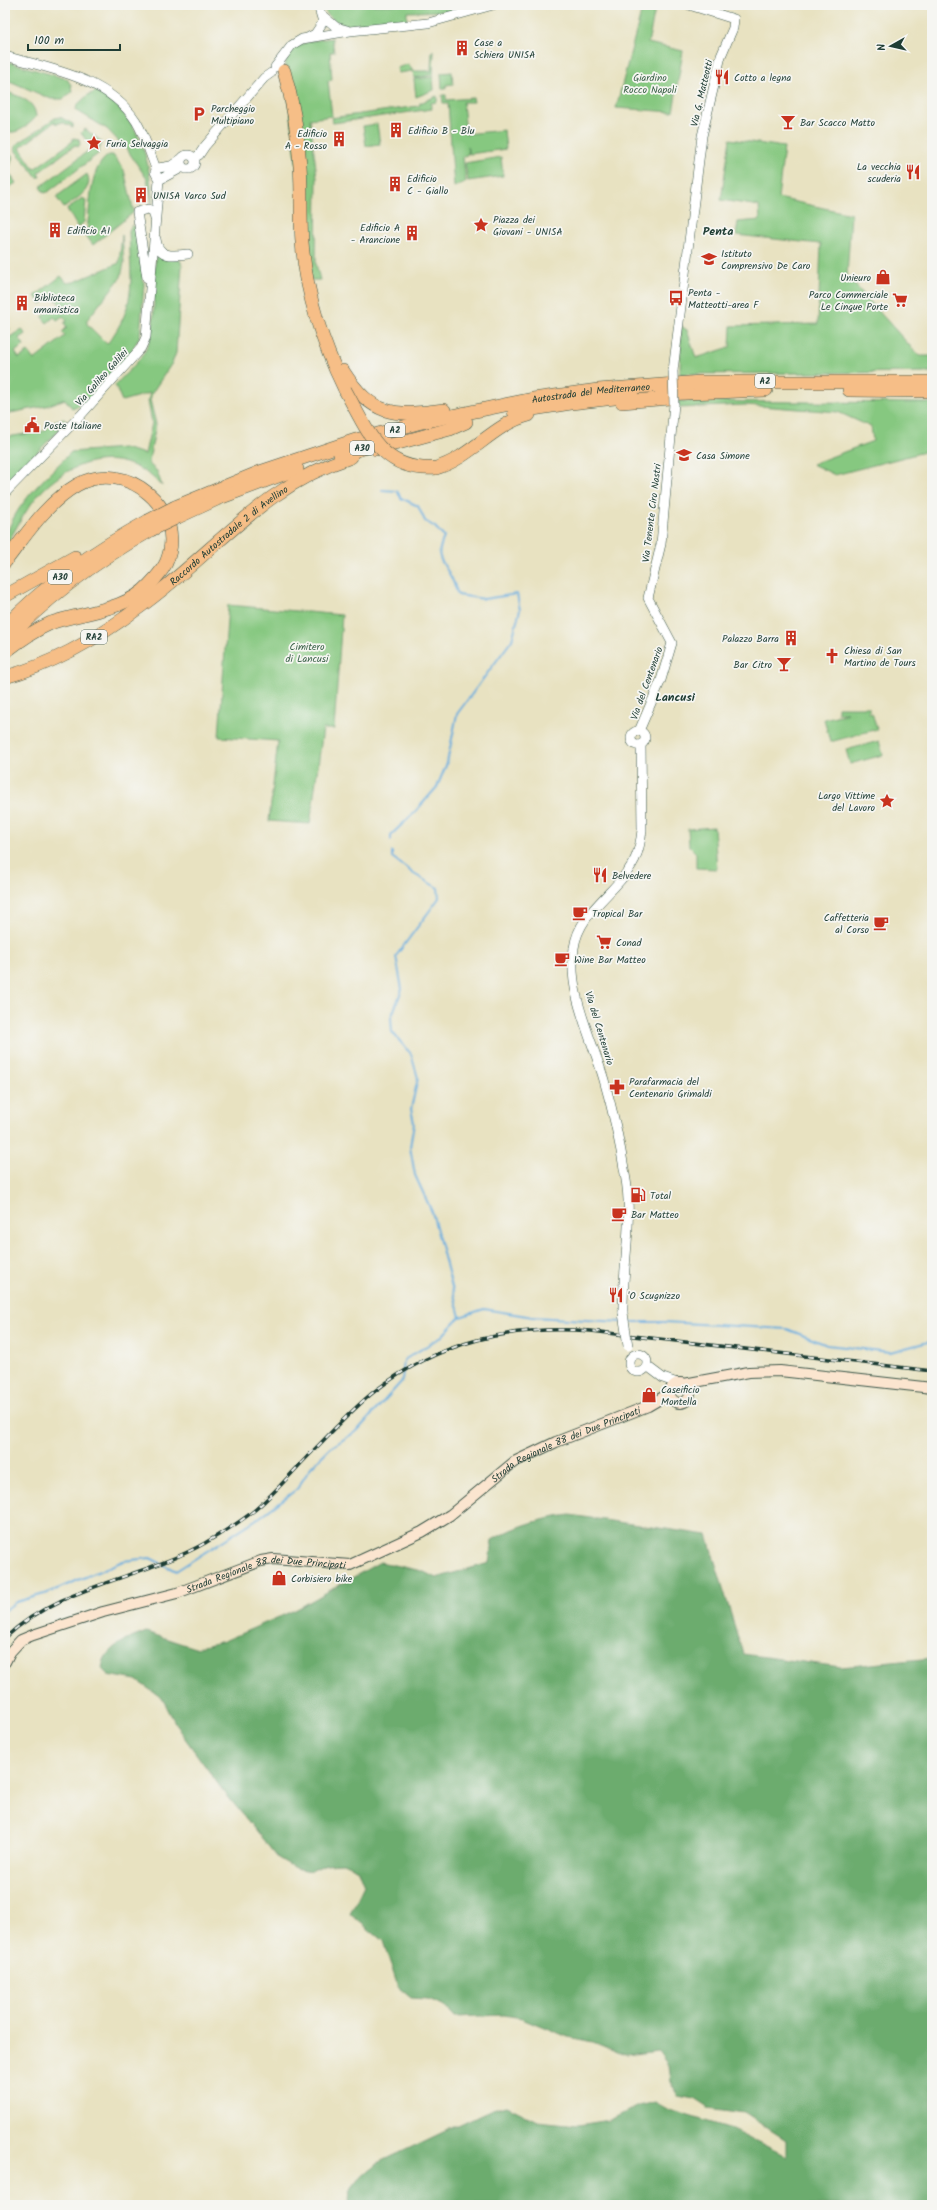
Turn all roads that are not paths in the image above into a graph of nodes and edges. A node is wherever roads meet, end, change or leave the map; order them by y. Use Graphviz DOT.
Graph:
graph roads {
  1 [pos="318,5"];
  2 [pos="493,5"];
  3 [pos="689,5"];
  4 [pos="323,16"];
  5 [pos="350,31"];
  6 [pos="308,37"];
  7 [pos="5,56"];
  8 [pos="278,72"];
  9 [pos="187,160"];
  10 [pos="158,168"];
  11 [pos="159,180"];
  12 [pos="155,222"];
  13 [pos="155,232"];
  14 [pos="141,237"];
  15 [pos="188,254"];
  16 [pos="149,295"];
  17 [pos="311,296"];
  18 [pos="673,371"];
  19 [pos="932,382"];
  20 [pos="699,391"];
  21 [pos="932,391"];
  22 [pos="533,399"];
  23 [pos="466,422"];
  24 [pos="260,477"];
  25 [pos="5,493"];
  26 [pos="150,525"];
  27 [pos="122,536"];
  28 [pos="5,562"];
  29 [pos="5,596"];
  30 [pos="5,627"];
  31 [pos="5,642"];
  32 [pos="672,643"];
  33 [pos="5,652"];
  34 [pos="5,677"];
  35 [pos="628,1346"];
  36 [pos="637,1354"];
  37 [pos="629,1364"];
  38 [pos="645,1368"];
  39 [pos="720,1378"];
  40 [pos="675,1388"];
  41 [pos="932,1388"];
  42 [pos="684,1400"];
  43 [pos="648,1406"];
  44 [pos="5,1662"];
  1 -- 4 [label="street"];
  2 -- 5 [label="street"];
  3 -- 18 [label="street, Via G. Matteotti"];
  4 -- 5 [label="street"];
  4 -- 6 [label="street"];
  5 -- 6 [label="street"];
  6 -- 8 [label="street"];
  7 -- 10 [label="street"];
  8 -- 9 [label="street"];
  8 -- 17 [label="highway"];
  9 -- 10 [label="street"];
  9 -- 11 [label="street"];
  10 -- 11 [label="street, Via Galileo Galilei"];
  11 -- 12 [label="street, Via Galileo Galilei"];
  12 -- 13 [label="street, Via Galileo Galilei"];
  12 -- 14 [label="street, Via Galileo Galilei"];
  13 -- 14 [label="street"];
  13 -- 15 [label="street"];
  13 -- 16 [label="street, Via Galileo Galilei"];
  14 -- 16 [label="street, Via Galileo Galilei"];
  16 -- 25 [label="street, Via Galileo Galilei"];
  17 -- 20 [label="highway, bridge"];
  17 -- 22 [label="highway"];
  18 -- 32 [label="street, Via Tenente Ciro Nastri, bridge"];
  19 -- 22 [label="highway, Autostrada del Mediterraneo / A2"];
  20 -- 21 [label="highway, Autostrada del Mediterraneo / A2"];
  20 -- 23 [label="highway, Autostrada del Mediterraneo / A2"];
  22 -- 24 [label="highway, Autostrada del Mediterraneo / A2"];
  23 -- 24 [label="highway, A30"];
  23 -- 34 [label="highway, Raccordo Autostradale 2 di Avellino / RA2"];
  24 -- 26 [label="highway, A30, bridge"];
  26 -- 27 [label="highway, A30"];
  26 -- 31 [label="highway, A30"];
  27 -- 29 [label="highway"];
  27 -- 30 [label="highway, A30"];
  28 -- 33 [label="highway"];
  32 -- 35 [label="street, Via del Centenario, bridge"];
  35 -- 36 [label="street"];
  35 -- 37 [label="street, Via del Centenario"];
  36 -- 37 [label="street"];
  36 -- 38 [label="street"];
  37 -- 38 [label="street"];
  38 -- 40 [label="street"];
  39 -- 40 [label="main road, Strada Regionale 88 dei Due Principati"];
  39 -- 41 [label="main road, Strada Regionale 88 dei Due Principati"];
  39 -- 42 [label="main road, Strada Regionale 88 dei Due Principati"];
  40 -- 42 [label="main road"];
  40 -- 42 [label="main road"];
  40 -- 43 [label="main road, Strada Regionale 88 dei Due Principati"];
  42 -- 43 [label="main road, Strada Regionale 88 dei Due Principati"];
  43 -- 44 [label="main road, Strada Regionale 88 dei Due Principati"];
}
